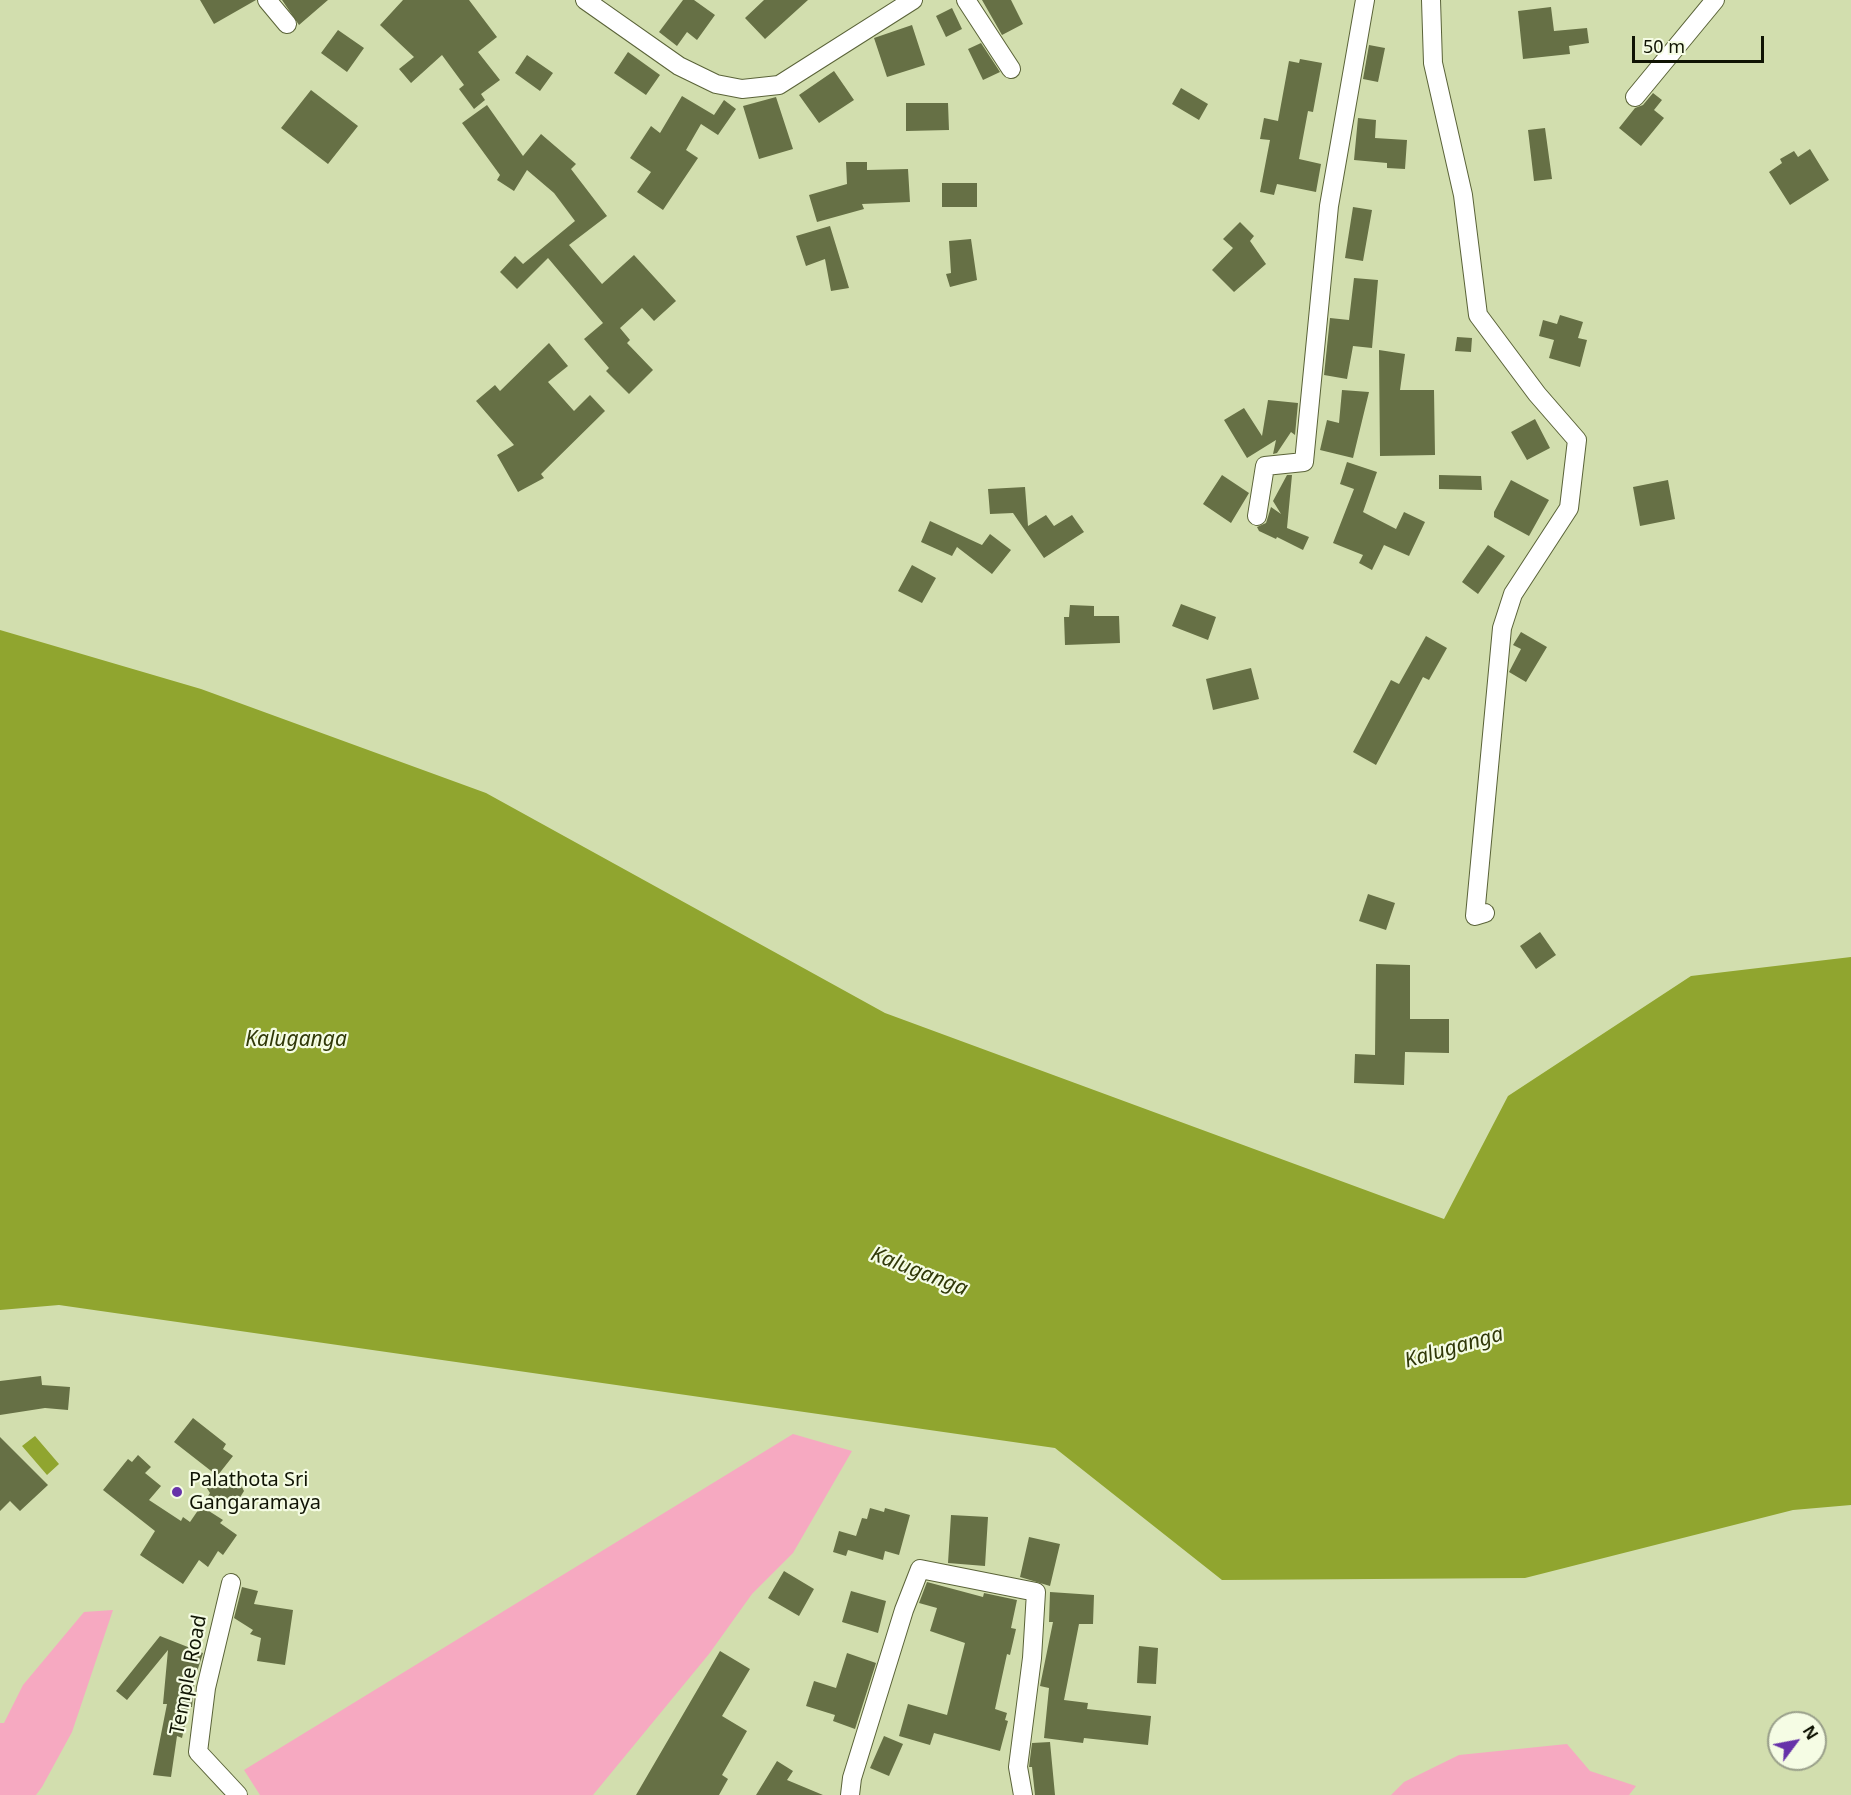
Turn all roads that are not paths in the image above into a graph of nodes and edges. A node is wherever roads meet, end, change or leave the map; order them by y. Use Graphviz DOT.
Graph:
graph roads {
  1 [pos="267,0"];
  2 [pos="585,0"];
  3 [pos="913,0"];
  4 [pos="966,0"];
  5 [pos="1365,0"];
  6 [pos="1431,0"];
  7 [pos="1715,0"];
  8 [pos="287,24"];
  9 [pos="1011,69"];
  10 [pos="1635,97"];
  11 [pos="1257,516"];
  12 [pos="1485,913"];
  13 [pos="231,1583"];
  14 [pos="238,1795"];
  15 [pos="850,1795"];
  16 [pos="1023,1795"];
  1 -- 8 [label="street"];
  2 -- 3 [label="street"];
  4 -- 9 [label="street"];
  5 -- 11 [label="street"];
  6 -- 12 [label="street"];
  7 -- 10 [label="street"];
  13 -- 14 [label="street, Temple Road"];
  15 -- 16 [label="street"];
}
